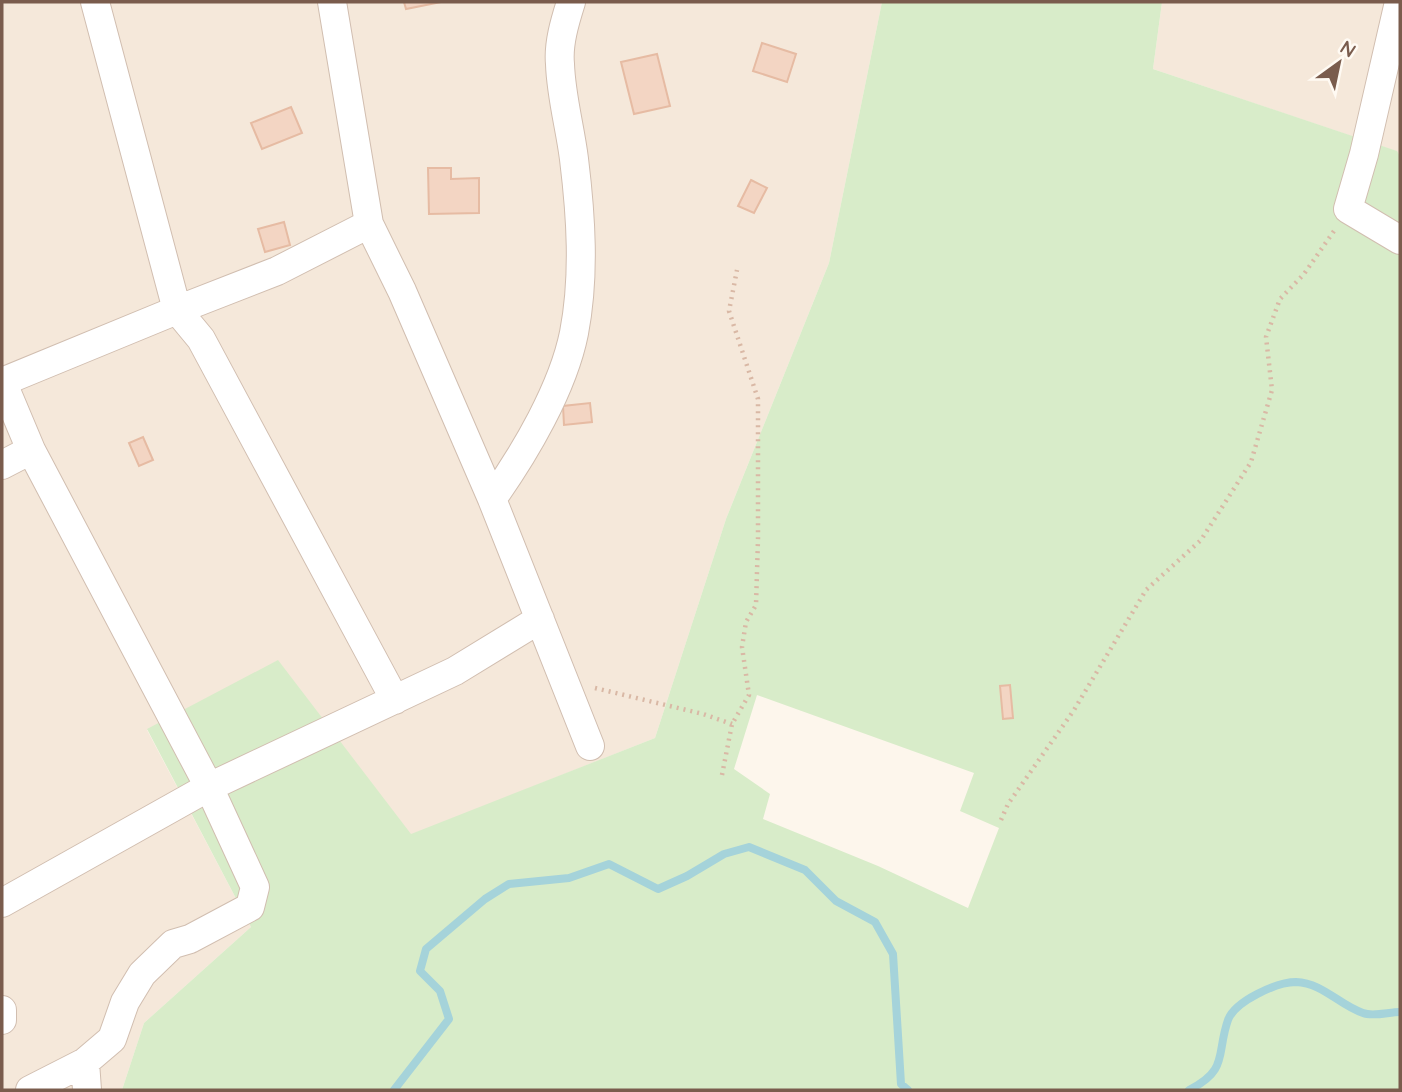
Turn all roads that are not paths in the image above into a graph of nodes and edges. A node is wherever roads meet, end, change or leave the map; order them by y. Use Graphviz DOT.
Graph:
graph roads {
  1 [pos="95,2"];
  2 [pos="332,2"];
  3 [pos="570,2"];
  4 [pos="1399,2"];
  5 [pos="369,224"];
  6 [pos="1400,240"];
  7 [pos="177,310"];
  8 [pos="2,382"];
  9 [pos="31,450"];
  10 [pos="2,466"];
  11 [pos="492,499"];
  12 [pos="540,619"];
  13 [pos="395,700"];
  14 [pos="590,746"];
  15 [pos="209,787"];
  16 [pos="2,904"];
  17 [pos="2,1010"];
  18 [pos="2,1020"];
  19 [pos="85,1062"];
  20 [pos="30,1090"];
  21 [pos="87,1090"];
  1 -- 7 [label="street"];
  2 -- 5 [label="street"];
  3 -- 11 [label="street"];
  4 -- 6 [label="street"];
  5 -- 7 [label="street"];
  5 -- 11 [label="street"];
  7 -- 8 [label="street"];
  7 -- 13 [label="street"];
  8 -- 9 [label="street"];
  9 -- 10 [label="street"];
  9 -- 15 [label="street"];
  11 -- 12 [label="street"];
  12 -- 13 [label="street"];
  12 -- 14 [label="street"];
  13 -- 15 [label="street"];
  15 -- 16 [label="street"];
  15 -- 19 [label="street"];
  17 -- 18 [label="street"];
  19 -- 20 [label="street"];
  19 -- 21 [label="street"];
}
